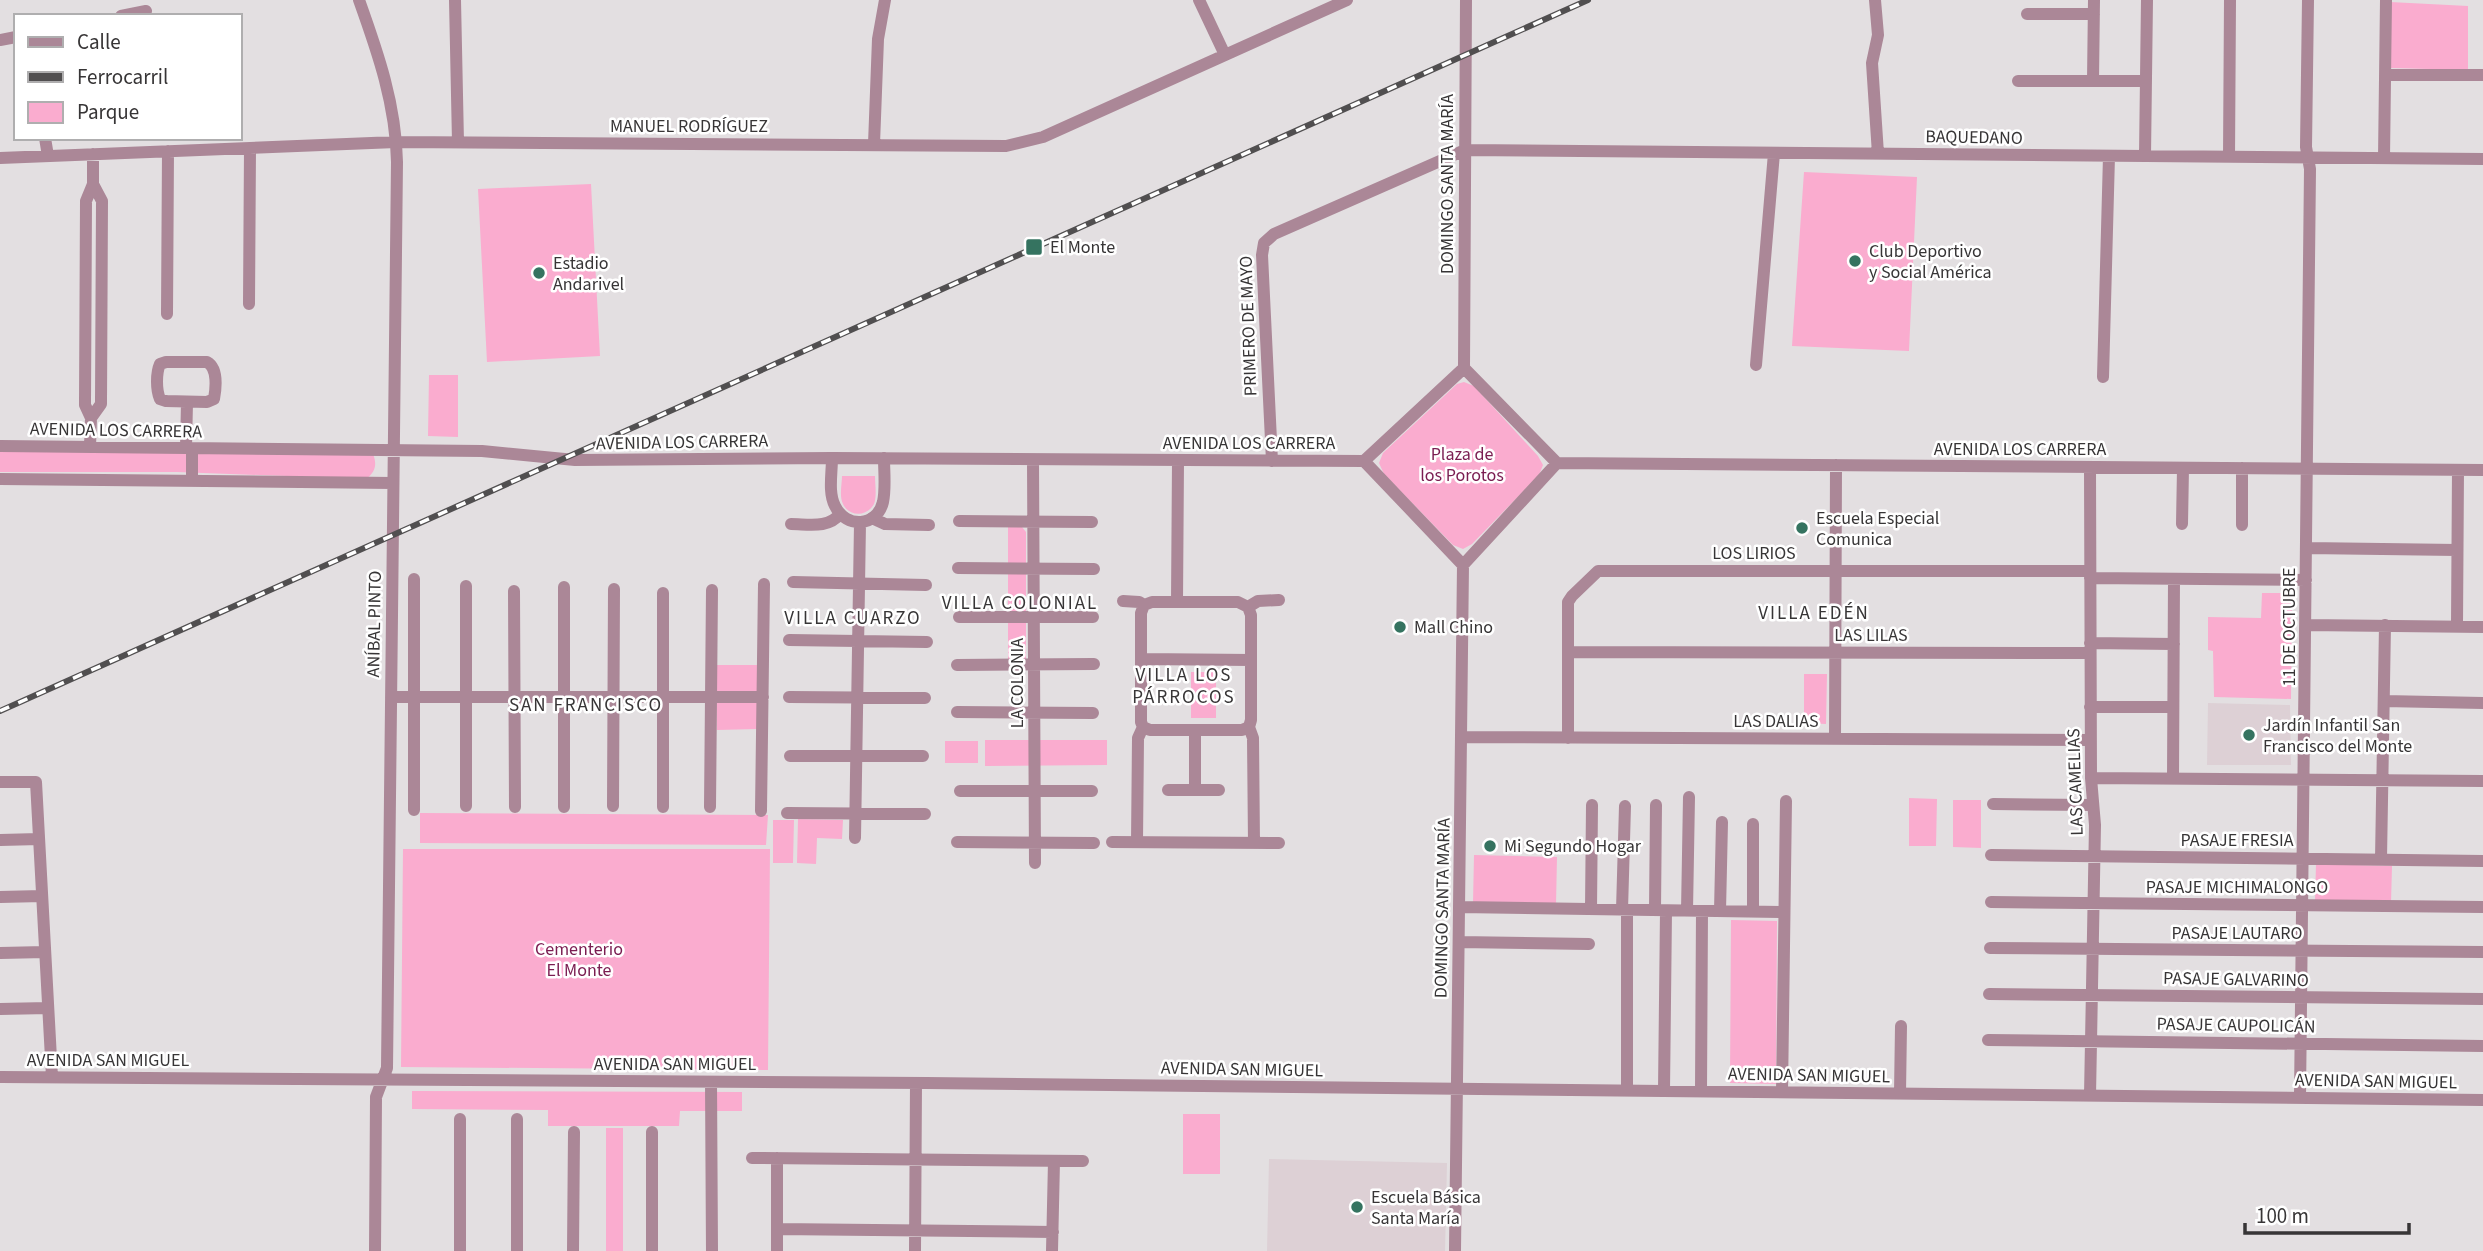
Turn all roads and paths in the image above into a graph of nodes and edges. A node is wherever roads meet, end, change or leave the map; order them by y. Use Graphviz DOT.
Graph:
graph roads {
  1 [pos="359,0"];
  2 [pos="455,0"];
  3 [pos="885,0"];
  4 [pos="1199,0"];
  5 [pos="1347,0"];
  6 [pos="1466,0"];
  7 [pos="1875,0"];
  8 [pos="2094,0"];
  9 [pos="2147,0"];
  10 [pos="2230,0"];
  11 [pos="2308,0"];
  12 [pos="2386,0"];
  13 [pos="145,9"];
  14 [pos="128,14"];
  15 [pos="2027,14"];
  16 [pos="2094,14"];
  17 [pos="1225,55"];
  18 [pos="2385,75"];
  19 [pos="2483,75"];
  20 [pos="2018,80"];
  21 [pos="2093,81"];
  22 [pos="2146,81"];
  23 [pos="45,140"];
  24 [pos="396,142"];
  25 [pos="458,142"];
  26 [pos="194,144"];
  27 [pos="874,144"];
  28 [pos="250,148"];
  29 [pos="1465,150"];
  30 [pos="168,151"];
  31 [pos="1773,153"];
  32 [pos="93,154"];
  33 [pos="1878,154"];
  34 [pos="48,156"];
  35 [pos="2109,156"];
  36 [pos="2145,156"];
  37 [pos="2229,157"];
  38 [pos="2308,158"];
  39 [pos="2384,158"];
  40 [pos="0,159"];
  41 [pos="2483,159"];
  42 [pos="249,304"];
  43 [pos="167,314"];
  44 [pos="1756,365"];
  45 [pos="1464,368"];
  46 [pos="2103,377"];
  47 [pos="187,402"];
  48 [pos="0,446"];
  49 [pos="90,447"];
  50 [pos="189,448"];
  51 [pos="394,450"];
  52 [pos="832,458"];
  53 [pos="884,458"];
  54 [pos="1033,460"];
  55 [pos="1178,461"];
  56 [pos="1272,461"];
  57 [pos="1364,461"];
  58 [pos="1557,463"];
  59 [pos="1836,465"];
  60 [pos="2090,467"];
  61 [pos="2183,468"];
  62 [pos="2242,468"];
  63 [pos="2307,469"];
  64 [pos="2458,470"];
  65 [pos="2483,470"];
  66 [pos="0,479"];
  67 [pos="192,481"];
  68 [pos="393,482"];
  69 [pos="840,514"];
  70 [pos="866,520"];
  71 [pos="959,521"];
  72 [pos="1034,522"];
  73 [pos="1093,522"];
  74 [pos="791,523"];
  75 [pos="2182,524"];
  76 [pos="929,525"];
  77 [pos="2242,525"];
  78 [pos="2307,548"];
  79 [pos="2458,551"];
  80 [pos="1463,565"];
  81 [pos="958,568"];
  82 [pos="1034,569"];
  83 [pos="1094,569"];
  84 [pos="1836,571"];
  85 [pos="2090,575"];
  86 [pos="414,579"];
  87 [pos="2174,579"];
  88 [pos="2306,580"];
  89 [pos="793,582"];
  90 [pos="859,583"];
  91 [pos="764,584"];
  92 [pos="926,584"];
  93 [pos="467,586"];
  94 [pos="564,587"];
  95 [pos="614,589"];
  96 [pos="514,590"];
  97 [pos="712,590"];
  98 [pos="663,593"];
  99 [pos="1279,600"];
  100 [pos="1123,601"];
  101 [pos="1177,602"];
  102 [pos="1144,605"];
  103 [pos="1248,607"];
  104 [pos="959,617"];
  105 [pos="1034,617"];
  106 [pos="1093,617"];
  107 [pos="2306,625"];
  108 [pos="2385,625"];
  109 [pos="2457,626"];
  110 [pos="2483,626"];
  111 [pos="789,640"];
  112 [pos="858,641"];
  113 [pos="927,642"];
  114 [pos="2174,644"];
  115 [pos="2090,648"];
  116 [pos="1568,652"];
  117 [pos="1835,652"];
  118 [pos="1141,659"];
  119 [pos="1251,660"];
  120 [pos="1094,664"];
  121 [pos="957,665"];
  122 [pos="1034,665"];
  123 [pos="391,697"];
  124 [pos="414,697"];
  125 [pos="466,697"];
  126 [pos="514,697"];
  127 [pos="564,697"];
  128 [pos="614,697"];
  129 [pos="663,697"];
  130 [pos="711,697"];
  131 [pos="763,697"];
  132 [pos="789,697"];
  133 [pos="857,697"];
  134 [pos="925,698"];
  135 [pos="2384,701"];
  136 [pos="2483,703"];
  137 [pos="2090,707"];
  138 [pos="2173,707"];
  139 [pos="957,712"];
  140 [pos="1034,713"];
  141 [pos="1093,713"];
  142 [pos="1143,727"];
  143 [pos="1249,727"];
  144 [pos="1195,730"];
  145 [pos="1461,737"];
  146 [pos="1567,738"];
  147 [pos="1835,739"];
  148 [pos="2090,740"];
  149 [pos="923,755"];
  150 [pos="790,756"];
  151 [pos="856,756"];
  152 [pos="2091,778"];
  153 [pos="2173,778"];
  154 [pos="2305,779"];
  155 [pos="2382,780"];
  156 [pos="2483,781"];
  157 [pos="0,782"];
  158 [pos="1168,790"];
  159 [pos="1195,790"];
  160 [pos="1219,790"];
  161 [pos="960,791"];
  162 [pos="1035,791"];
  163 [pos="1092,791"];
  164 [pos="1689,797"];
  165 [pos="1786,801"];
  166 [pos="1592,804"];
  167 [pos="1993,804"];
  168 [pos="2093,805"];
  169 [pos="466,806"];
  170 [pos="614,806"];
  171 [pos="1625,806"];
  172 [pos="1656,806"];
  173 [pos="515,807"];
  174 [pos="564,807"];
  175 [pos="663,807"];
  176 [pos="710,807"];
  177 [pos="414,810"];
  178 [pos="761,811"];
  179 [pos="787,813"];
  180 [pos="855,813"];
  181 [pos="925,814"];
  182 [pos="1722,822"];
  183 [pos="1753,824"];
  184 [pos="855,838"];
  185 [pos="39,839"];
  186 [pos="0,840"];
  187 [pos="957,842"];
  188 [pos="1112,842"];
  189 [pos="1138,842"];
  190 [pos="1035,843"];
  191 [pos="1094,843"];
  192 [pos="1254,843"];
  193 [pos="1279,843"];
  194 [pos="1992,855"];
  195 [pos="2095,856"];
  196 [pos="2304,858"];
  197 [pos="2381,859"];
  198 [pos="2483,861"];
  199 [pos="1035,863"];
  200 [pos="42,895"];
  201 [pos="0,897"];
  202 [pos="1991,902"];
  203 [pos="2094,903"];
  204 [pos="2303,905"];
  205 [pos="1460,907"];
  206 [pos="2483,907"];
  207 [pos="1591,909"];
  208 [pos="1625,910"];
  209 [pos="1660,910"];
  210 [pos="1687,911"];
  211 [pos="1702,911"];
  212 [pos="1720,911"];
  213 [pos="1753,912"];
  214 [pos="1784,912"];
  215 [pos="1459,942"];
  216 [pos="1589,944"];
  217 [pos="1990,948"];
  218 [pos="2093,949"];
  219 [pos="2302,951"];
  220 [pos="45,952"];
  221 [pos="2483,952"];
  222 [pos="0,953"];
  223 [pos="1989,994"];
  224 [pos="2092,995"];
  225 [pos="2301,998"];
  226 [pos="2483,999"];
  227 [pos="48,1008"];
  228 [pos="0,1009"];
  229 [pos="1901,1026"];
  230 [pos="1989,1040"];
  231 [pos="2091,1041"];
  232 [pos="2301,1044"];
  233 [pos="2483,1046"];
  234 [pos="0,1077"];
  235 [pos="52,1077"];
  236 [pos="384,1080"];
  237 [pos="711,1082"];
  238 [pos="916,1083"];
  239 [pos="1458,1089"];
  240 [pos="1627,1091"];
  241 [pos="1664,1091"];
  242 [pos="1701,1091"];
  243 [pos="1782,1092"];
  244 [pos="1900,1093"];
  245 [pos="2090,1096"];
  246 [pos="2300,1098"];
  247 [pos="2483,1100"];
  248 [pos="460,1119"];
  249 [pos="517,1119"];
  250 [pos="574,1132"];
  251 [pos="652,1132"];
  252 [pos="752,1158"];
  253 [pos="777,1158"];
  254 [pos="915,1160"];
  255 [pos="1054,1161"];
  256 [pos="1083,1161"];
  257 [pos="777,1229"];
  258 [pos="915,1230"];
  259 [pos="1053,1232"];
  260 [pos="375,1251"];
  261 [pos="460,1251"];
  262 [pos="517,1251"];
  263 [pos="573,1251"];
  264 [pos="652,1251"];
  265 [pos="712,1251"];
  266 [pos="777,1251"];
  267 [pos="915,1251"];
  268 [pos="1052,1251"];
  269 [pos="1455,1251"];
  1 -- 24 [label="street, ANÍBAL PINTO"];
  2 -- 25 [label="street"];
  3 -- 27 [label="street"];
  4 -- 17 [label="street"];
  5 -- 17 [label="street, MANUEL RODRÍGUEZ"];
  6 -- 29 [label="street, DOMINGO SANTA MARÍA"];
  7 -- 33 [label="street"];
  8 -- 16 [label="street"];
  9 -- 22 [label="street"];
  10 -- 37 [label="street"];
  11 -- 38 [label="street, 11 DE OCTUBRE"];
  12 -- 18 [label="street"];
  13 -- 14 [label="street"];
  15 -- 16 [label="street"];
  16 -- 21 [label="street"];
  17 -- 27 [label="street, MANUEL RODRÍGUEZ"];
  18 -- 19 [label="street"];
  18 -- 39 [label="street"];
  20 -- 21 [label="street"];
  21 -- 22 [label="street"];
  22 -- 36 [label="street"];
  23 -- 34 [label="street"];
  24 -- 25 [label="street, MANUEL RODRÍGUEZ"];
  24 -- 28 [label="street, MANUEL RODRÍGUEZ"];
  24 -- 51 [label="street, ANÍBAL PINTO"];
  25 -- 27 [label="street, MANUEL RODRÍGUEZ"];
  26 -- 28 [label="street, MANUEL RODRÍGUEZ"];
  26 -- 30 [label="street, MANUEL RODRÍGUEZ"];
  28 -- 42 [label="street"];
  29 -- 31 [label="street, BAQUEDANO"];
  29 -- 45 [label="street, DOMINGO SANTA MARÍA"];
  29 -- 56 [label="street, PRIMERO DE MAYO"];
  30 -- 32 [label="street, MANUEL RODRÍGUEZ"];
  30 -- 43 [label="street"];
  31 -- 33 [label="street, BAQUEDANO"];
  31 -- 44 [label="street"];
  32 -- 34 [label="street, MANUEL RODRÍGUEZ"];
  32 -- 49 [label="street"];
  33 -- 35 [label="street, BAQUEDANO"];
  34 -- 40 [label="street, MANUEL RODRÍGUEZ"];
  35 -- 36 [label="street, BAQUEDANO"];
  35 -- 46 [label="street"];
  36 -- 37 [label="street, BAQUEDANO"];
  37 -- 38 [label="street, BAQUEDANO"];
  38 -- 39 [label="street, BAQUEDANO"];
  38 -- 63 [label="street, 11 DE OCTUBRE"];
  39 -- 41 [label="street, BAQUEDANO"];
  45 -- 57 [label="street"];
  45 -- 58 [label="street"];
  47 -- 47 [label="street"];
  47 -- 50 [label="street"];
  48 -- 49 [label="street, AVENIDA LOS CARRERA"];
  49 -- 50 [label="street, AVENIDA LOS CARRERA"];
  50 -- 51 [label="street, AVENIDA LOS CARRERA"];
  50 -- 67 [label="street"];
  51 -- 52 [label="street, AVENIDA LOS CARRERA"];
  51 -- 68 [label="street, ANÍBAL PINTO"];
  52 -- 53 [label="street, AVENIDA LOS CARRERA"];
  52 -- 69 [label="street"];
  53 -- 54 [label="street, AVENIDA LOS CARRERA"];
  53 -- 70 [label="street"];
  54 -- 55 [label="street, AVENIDA LOS CARRERA"];
  54 -- 72 [label="street, LA COLONIA"];
  55 -- 56 [label="street, AVENIDA LOS CARRERA"];
  55 -- 101 [label="street"];
  56 -- 57 [label="street, AVENIDA LOS CARRERA"];
  57 -- 80 [label="street"];
  58 -- 59 [label="street, AVENIDA LOS CARRERA"];
  58 -- 80 [label="street"];
  59 -- 60 [label="street, AVENIDA LOS CARRERA"];
  59 -- 84 [label="street"];
  60 -- 61 [label="street, AVENIDA LOS CARRERA"];
  60 -- 85 [label="street, LAS CAMELIAS"];
  61 -- 62 [label="street, AVENIDA LOS CARRERA"];
  61 -- 75 [label="street"];
  62 -- 63 [label="street, AVENIDA LOS CARRERA"];
  62 -- 77 [label="street"];
  63 -- 64 [label="street, AVENIDA LOS CARRERA"];
  63 -- 78 [label="street, 11 DE OCTUBRE"];
  64 -- 65 [label="street, AVENIDA LOS CARRERA"];
  64 -- 79 [label="street"];
  66 -- 67 [label="street"];
  67 -- 68 [label="street"];
  68 -- 123 [label="street, ANÍBAL PINTO"];
  69 -- 70 [label="street"];
  69 -- 74 [label="street"];
  70 -- 76 [label="street"];
  70 -- 90 [label="street"];
  71 -- 72 [label="street"];
  72 -- 73 [label="street"];
  72 -- 82 [label="street, LA COLONIA"];
  78 -- 79 [label="street"];
  78 -- 88 [label="street, 11 DE OCTUBRE"];
  79 -- 109 [label="street"];
  80 -- 145 [label="street, DOMINGO SANTA MARÍA"];
  81 -- 82 [label="street"];
  82 -- 83 [label="street"];
  82 -- 105 [label="street, LA COLONIA"];
  84 -- 85 [label="street, LOS LIRIOS"];
  84 -- 116 [label="street, LOS LIRIOS"];
  84 -- 117 [label="street"];
  85 -- 87 [label="street, LOS LIRIOS"];
  85 -- 115 [label="street, LAS CAMELIAS"];
  86 -- 124 [label="street"];
  87 -- 88 [label="street, LOS LIRIOS"];
  87 -- 114 [label="street"];
  88 -- 107 [label="street, 11 DE OCTUBRE"];
  89 -- 90 [label="street"];
  90 -- 92 [label="street"];
  90 -- 112 [label="street"];
  91 -- 131 [label="street"];
  93 -- 125 [label="street"];
  94 -- 127 [label="street"];
  95 -- 128 [label="street"];
  96 -- 126 [label="street"];
  97 -- 130 [label="street"];
  98 -- 129 [label="street"];
  99 -- 103 [label="street"];
  100 -- 102 [label="street"];
  101 -- 102 [label="street"];
  101 -- 103 [label="street"];
  102 -- 118 [label="street"];
  103 -- 119 [label="street"];
  104 -- 105 [label="street"];
  105 -- 106 [label="street"];
  105 -- 122 [label="street, LA COLONIA"];
  107 -- 108 [label="street"];
  107 -- 154 [label="street, 11 DE OCTUBRE"];
  108 -- 109 [label="street"];
  108 -- 135 [label="street"];
  109 -- 110 [label="street"];
  111 -- 112 [label="street"];
  112 -- 113 [label="street"];
  112 -- 133 [label="street"];
  114 -- 115 [label="street, LAS LILAS"];
  114 -- 138 [label="street"];
  115 -- 117 [label="street, LAS LILAS"];
  115 -- 137 [label="street, LAS CAMELIAS"];
  116 -- 117 [label="street, LAS LILAS"];
  116 -- 146 [label="street, LOS LIRIOS"];
  117 -- 147 [label="street"];
  118 -- 119 [label="street"];
  118 -- 142 [label="street"];
  119 -- 143 [label="street"];
  120 -- 122 [label="street"];
  121 -- 122 [label="street"];
  122 -- 140 [label="street, LA COLONIA"];
  123 -- 124 [label="street"];
  123 -- 236 [label="street, ANÍBAL PINTO"];
  124 -- 125 [label="street"];
  124 -- 177 [label="street"];
  125 -- 126 [label="street"];
  125 -- 169 [label="street"];
  126 -- 127 [label="street"];
  126 -- 173 [label="street"];
  127 -- 128 [label="street"];
  127 -- 174 [label="street"];
  128 -- 129 [label="street"];
  128 -- 170 [label="street"];
  129 -- 130 [label="street"];
  129 -- 175 [label="street"];
  130 -- 131 [label="street"];
  130 -- 176 [label="street"];
  131 -- 178 [label="street"];
  132 -- 133 [label="street"];
  133 -- 134 [label="street"];
  133 -- 151 [label="street"];
  135 -- 136 [label="street"];
  135 -- 155 [label="street"];
  137 -- 138 [label="street"];
  137 -- 148 [label="street, LAS CAMELIAS"];
  138 -- 153 [label="street"];
  139 -- 140 [label="street"];
  140 -- 141 [label="street"];
  140 -- 162 [label="street, LA COLONIA"];
  142 -- 144 [label="street"];
  142 -- 189 [label="street"];
  143 -- 144 [label="street"];
  143 -- 192 [label="street"];
  144 -- 159 [label="street"];
  145 -- 146 [label="street, LAS DALIAS"];
  145 -- 205 [label="street, DOMINGO SANTA MARÍA"];
  146 -- 147 [label="street, LAS DALIAS"];
  147 -- 148 [label="street, LAS DALIAS"];
  148 -- 152 [label="street, LAS CAMELIAS"];
  149 -- 151 [label="street"];
  150 -- 151 [label="street"];
  151 -- 180 [label="street"];
  152 -- 153 [label="street"];
  152 -- 168 [label="street, LAS CAMELIAS"];
  153 -- 154 [label="street"];
  154 -- 155 [label="street"];
  154 -- 196 [label="street, 11 DE OCTUBRE"];
  155 -- 156 [label="street"];
  155 -- 197 [label="street"];
  157 -- 185 [label="street"];
  158 -- 159 [label="street"];
  159 -- 160 [label="street"];
  161 -- 162 [label="street"];
  162 -- 163 [label="street"];
  162 -- 190 [label="street, LA COLONIA"];
  164 -- 210 [label="street"];
  165 -- 214 [label="street"];
  166 -- 207 [label="street"];
  167 -- 168 [label="street"];
  168 -- 195 [label="street, LAS CAMELIAS"];
  171 -- 208 [label="street"];
  172 -- 209 [label="street"];
  179 -- 180 [label="street"];
  180 -- 181 [label="street"];
  180 -- 184 [label="street"];
  182 -- 212 [label="street"];
  183 -- 213 [label="street"];
  185 -- 186 [label="street"];
  185 -- 200 [label="street"];
  187 -- 190 [label="street"];
  188 -- 189 [label="street"];
  189 -- 192 [label="street"];
  190 -- 191 [label="street"];
  190 -- 199 [label="street, LA COLONIA"];
  192 -- 193 [label="street"];
  194 -- 195 [label="street, PASAJE FRESIA"];
  195 -- 196 [label="street, PASAJE FRESIA"];
  195 -- 203 [label="street, LAS CAMELIAS"];
  196 -- 197 [label="street, PASAJE FRESIA"];
  196 -- 204 [label="street, 11 DE OCTUBRE"];
  197 -- 198 [label="street, PASAJE FRESIA"];
  200 -- 201 [label="street"];
  200 -- 220 [label="street"];
  202 -- 203 [label="street, PASAJE MICHIMALONGO"];
  203 -- 204 [label="street, PASAJE MICHIMALONGO"];
  203 -- 218 [label="street, LAS CAMELIAS"];
  204 -- 206 [label="street, PASAJE MICHIMALONGO"];
  204 -- 219 [label="street, 11 DE OCTUBRE"];
  205 -- 207 [label="street"];
  205 -- 215 [label="street, DOMINGO SANTA MARÍA"];
  207 -- 208 [label="street"];
  208 -- 209 [label="street"];
  208 -- 240 [label="street"];
  209 -- 210 [label="street"];
  209 -- 241 [label="street"];
  210 -- 211 [label="street"];
  211 -- 212 [label="street"];
  211 -- 242 [label="street"];
  212 -- 213 [label="street"];
  213 -- 214 [label="street"];
  214 -- 243 [label="street"];
  215 -- 216 [label="street"];
  215 -- 239 [label="street, DOMINGO SANTA MARÍA"];
  217 -- 218 [label="street, PASAJE LAUTARO"];
  218 -- 219 [label="street, PASAJE LAUTARO"];
  218 -- 224 [label="street, LAS CAMELIAS"];
  219 -- 221 [label="street, PASAJE LAUTARO"];
  219 -- 225 [label="street, 11 DE OCTUBRE"];
  220 -- 222 [label="street"];
  220 -- 227 [label="street"];
  223 -- 224 [label="street, PASAJE GALVARINO"];
  224 -- 225 [label="street, PASAJE GALVARINO"];
  224 -- 231 [label="street, LAS CAMELIAS"];
  225 -- 226 [label="street, PASAJE GALVARINO"];
  225 -- 232 [label="street, 11 DE OCTUBRE"];
  227 -- 228 [label="street"];
  227 -- 235 [label="street"];
  229 -- 244 [label="street"];
  230 -- 231 [label="street, PASAJE CAUPOLICÁN"];
  231 -- 232 [label="street, PASAJE CAUPOLICÁN"];
  231 -- 245 [label="street, LAS CAMELIAS"];
  232 -- 233 [label="street, PASAJE CAUPOLICÁN"];
  232 -- 246 [label="street, 11 DE OCTUBRE"];
  234 -- 235 [label="street, AVENIDA SAN MIGUEL"];
  235 -- 236 [label="street, AVENIDA SAN MIGUEL"];
  236 -- 237 [label="street, AVENIDA SAN MIGUEL"];
  236 -- 260 [label="street, ANÍBAL PINTO"];
  237 -- 238 [label="street, AVENIDA SAN MIGUEL"];
  237 -- 265 [label="street"];
  238 -- 239 [label="street, AVENIDA SAN MIGUEL"];
  238 -- 254 [label="street"];
  239 -- 240 [label="street, AVENIDA SAN MIGUEL"];
  239 -- 269 [label="street, DOMINGO SANTA MARÍA"];
  240 -- 241 [label="street, AVENIDA SAN MIGUEL"];
  241 -- 242 [label="street, AVENIDA SAN MIGUEL"];
  242 -- 243 [label="street, AVENIDA SAN MIGUEL"];
  243 -- 244 [label="street, AVENIDA SAN MIGUEL"];
  244 -- 245 [label="street, AVENIDA SAN MIGUEL"];
  245 -- 246 [label="street, AVENIDA SAN MIGUEL"];
  246 -- 247 [label="street, AVENIDA SAN MIGUEL"];
  248 -- 261 [label="street"];
  249 -- 262 [label="street"];
  250 -- 263 [label="street"];
  251 -- 264 [label="street"];
  252 -- 253 [label="street"];
  253 -- 254 [label="street"];
  253 -- 257 [label="street"];
  254 -- 255 [label="street"];
  254 -- 258 [label="street"];
  255 -- 256 [label="street"];
  255 -- 259 [label="street"];
  257 -- 258 [label="street"];
  257 -- 266 [label="street"];
  258 -- 259 [label="street"];
  258 -- 267 [label="street"];
  259 -- 268 [label="street"];
}
